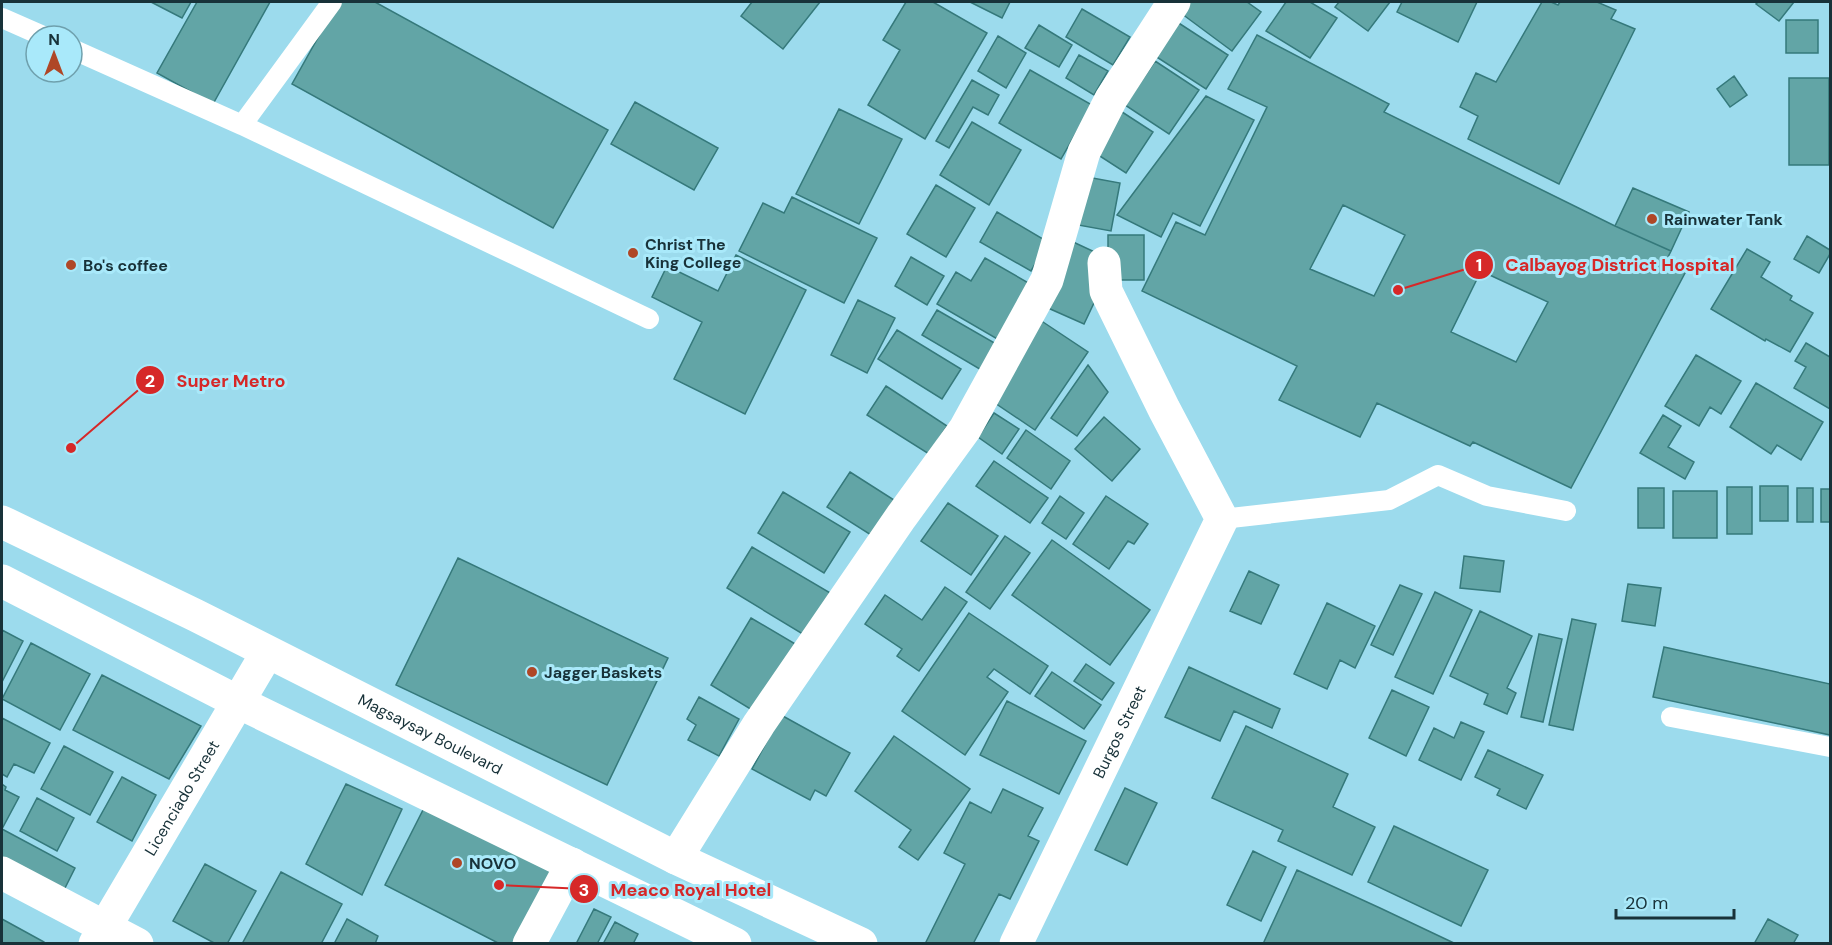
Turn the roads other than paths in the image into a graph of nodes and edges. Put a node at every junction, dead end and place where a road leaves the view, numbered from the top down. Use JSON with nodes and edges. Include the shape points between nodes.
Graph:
{"nodes":[{"id":1,"x":332,"y":2,"type":"edge"},
{"id":2,"x":1174,"y":2,"type":"edge"},
{"id":3,"x":2,"y":18,"type":"edge"},
{"id":4,"x":24,"y":28,"type":"edge"},
{"id":5,"x":84,"y":54,"type":"edge"},
{"id":6,"x":242,"y":125,"type":"junction"},
{"id":7,"x":1104,"y":264,"type":"dead end"},
{"id":8,"x":649,"y":319,"type":"dead end"},
{"id":9,"x":1566,"y":511,"type":"dead end"},
{"id":10,"x":1222,"y":519,"type":"junction"},
{"id":11,"x":2,"y":522,"type":"edge"},
{"id":12,"x":2,"y":581,"type":"edge"},
{"id":13,"x":267,"y":652,"type":"junction"},
{"id":14,"x":238,"y":702,"type":"junction"},
{"id":15,"x":1671,"y":717,"type":"dead end"},
{"id":16,"x":1830,"y":747,"type":"edge"},
{"id":17,"x":635,"y":838,"type":"junction"},
{"id":18,"x":676,"y":858,"type":"junction"},
{"id":19,"x":572,"y":864,"type":"junction"},
{"id":20,"x":2,"y":873,"type":"edge"},
{"id":21,"x":612,"y":884,"type":"junction"},
{"id":22,"x":100,"y":935,"type":"edge"},
{"id":23,"x":137,"y":944,"type":"edge"},
{"id":24,"x":529,"y":944,"type":"edge"},
{"id":25,"x":735,"y":944,"type":"edge"},
{"id":26,"x":861,"y":944,"type":"edge"},
{"id":27,"x":1016,"y":944,"type":"edge"}],
"edges":[{"from":1,"to":6,"type":"lane"},
{"from":2,"to":18,"type":"street","via":[[1111,99],[1084,152],[1047,280],[965,429],[759,724]]},
{"from":3,"to":4,"type":"lane"},
{"from":5,"to":6,"type":"lane"},
{"from":6,"to":8,"type":"lane"},
{"from":7,"to":10,"type":"street","via":[[1106,291]]},
{"from":9,"to":10,"type":"lane","via":[[1486,496],[1438,475],[1389,500]]},
{"from":10,"to":27,"type":"street","name":"Burgos Street"},
{"from":11,"to":13,"type":"street","name":"Magsaysay Boulevard"},
{"from":12,"to":14,"type":"street"},
{"from":13,"to":14,"type":"street","name":"Licenciado Street"},
{"from":13,"to":17,"type":"street","name":"Magsaysay Boulevard"},
{"from":14,"to":19,"type":"street"},
{"from":14,"to":22,"type":"street","name":"Licenciado Street"},
{"from":15,"to":16,"type":"lane"},
{"from":17,"to":18,"type":"street","name":"Magsaysay Boulevard"},
{"from":17,"to":21,"type":"street"},
{"from":18,"to":26,"type":"street","name":"Magsaysay Boulevard"},
{"from":19,"to":21,"type":"street"},
{"from":19,"to":24,"type":"street"},
{"from":20,"to":22,"type":"street"},
{"from":21,"to":25,"type":"street"},
{"from":22,"to":23,"type":"street"}]}
